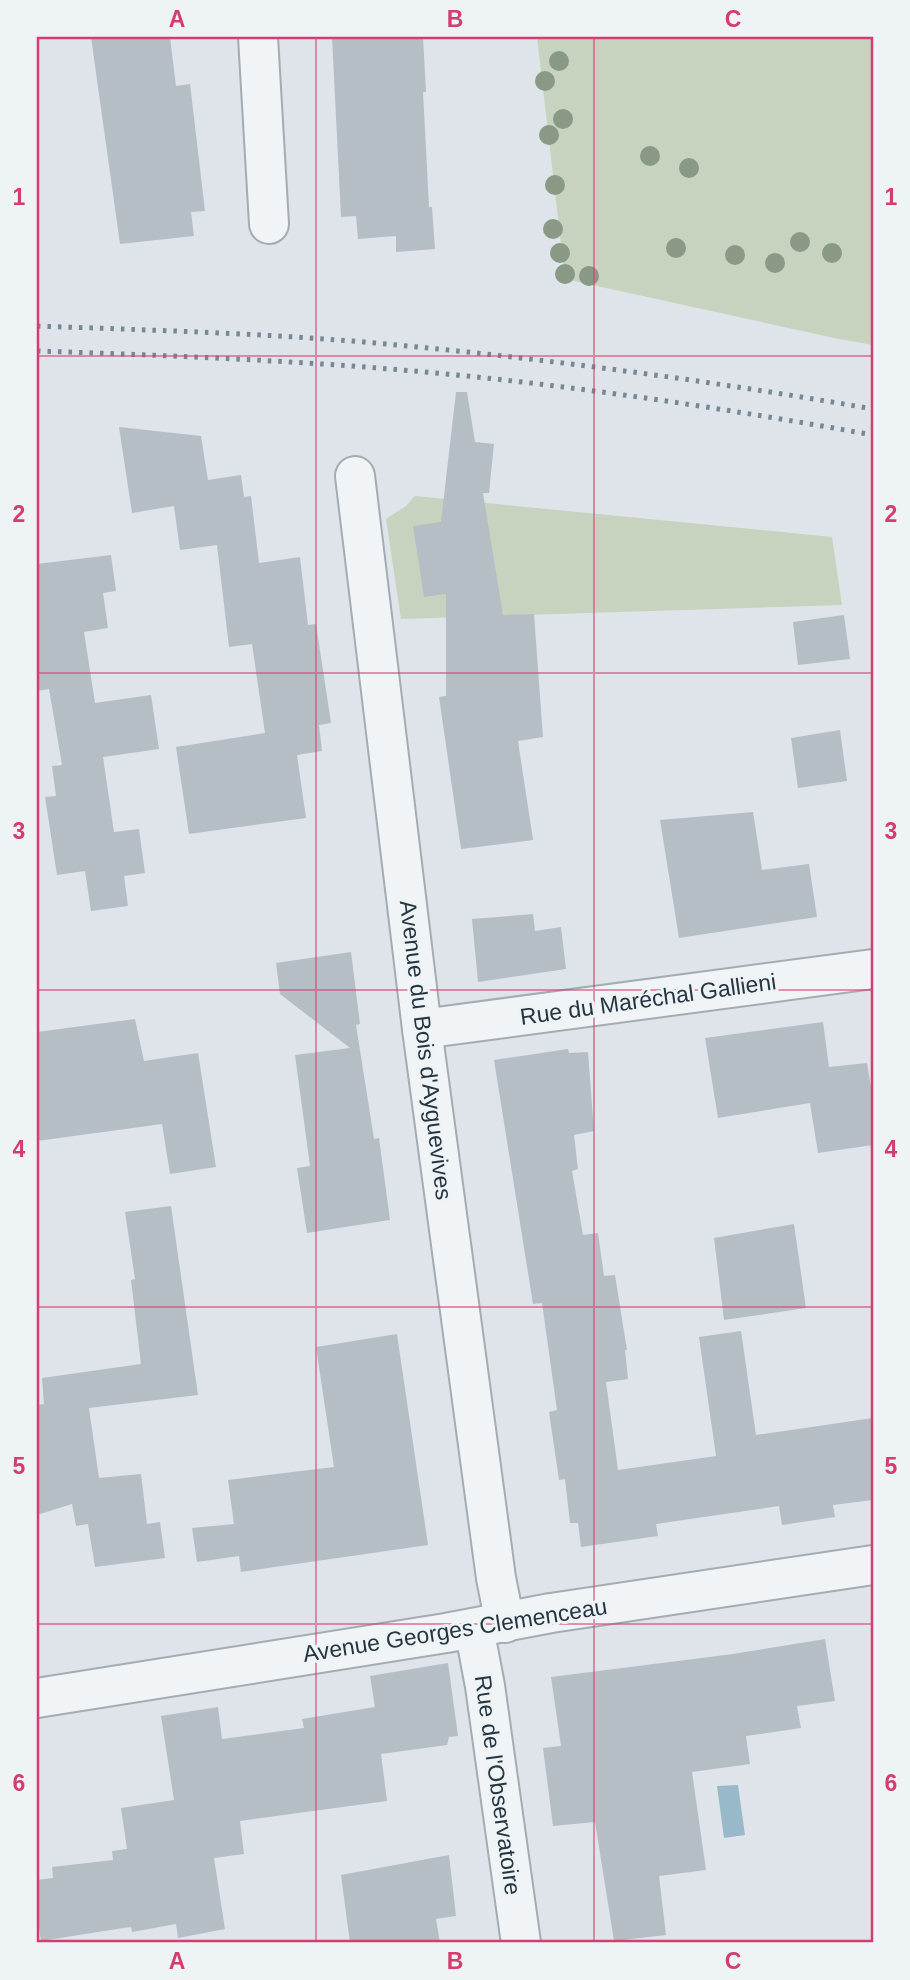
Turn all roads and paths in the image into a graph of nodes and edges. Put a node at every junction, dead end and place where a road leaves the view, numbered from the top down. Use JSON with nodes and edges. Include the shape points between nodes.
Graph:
{"nodes":[{"id":1,"x":258,"y":37,"type":"edge"},
{"id":2,"x":269,"y":224,"type":"dead end"},
{"id":3,"x":355,"y":476,"type":"dead end"},
{"id":4,"x":873,"y":970,"type":"edge"},
{"id":5,"x":422,"y":1029,"type":"junction"},
{"id":6,"x":873,"y":1565,"type":"edge"},
{"id":7,"x":490,"y":1625,"type":"junction"},
{"id":8,"x":37,"y":1698,"type":"edge"},
{"id":9,"x":521,"y":1943,"type":"edge"}],
"edges":[{"from":1,"to":2,"type":"street"},
{"from":3,"to":5,"type":"street","name":"Avenue du Bois d'Ayguevives"},
{"from":4,"to":5,"type":"street","name":"Rue du Maréchal Gallieni"},
{"from":5,"to":7,"type":"street","name":"Avenue du Bois d'Ayguevives","via":[[496,1578]]},
{"from":6,"to":7,"type":"street","name":"Avenue Georges Clemenceau"},
{"from":7,"to":8,"type":"street","name":"Avenue Georges Clemenceau"},
{"from":7,"to":9,"type":"street","name":"Rue de l'Observatoire","via":[[485,1686]]}]}
